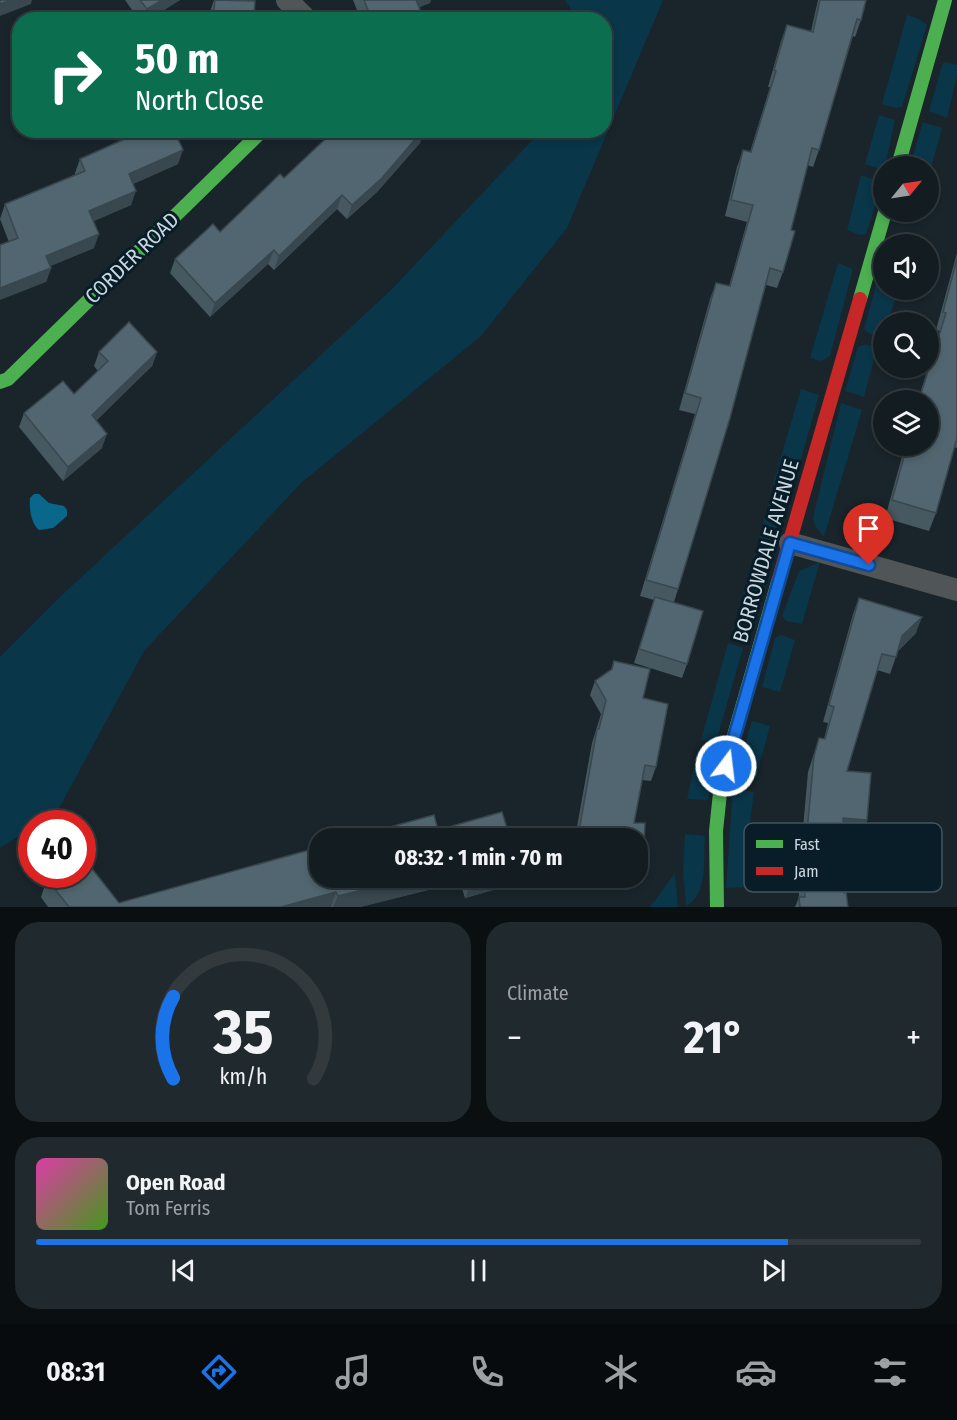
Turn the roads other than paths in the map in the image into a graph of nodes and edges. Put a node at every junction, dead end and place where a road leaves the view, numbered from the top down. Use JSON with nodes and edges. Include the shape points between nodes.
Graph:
{"nodes":[{"id":1,"x":287,"y":0,"type":"edge"},
{"id":2,"x":945,"y":0,"type":"edge"},
{"id":3,"x":299,"y":12,"type":"edge"},
{"id":4,"x":254,"y":138,"type":"edge"},
{"id":5,"x":901,"y":156,"type":"edge"},
{"id":6,"x":882,"y":222,"type":"edge"},
{"id":7,"x":0,"y":382,"type":"edge"},
{"id":8,"x":790,"y":543,"type":"junction"},
{"id":9,"x":957,"y":590,"type":"edge"},
{"id":10,"x":717,"y":907,"type":"edge"}],
"edges":[{"from":1,"to":3,"type":"street"},
{"from":2,"to":5,"type":"street"},
{"from":4,"to":7,"type":"street","name":"CORDER ROAD","via":[[8,379]]},
{"from":6,"to":8,"type":"street","name":"BORROWDALE AVENUE"},
{"from":8,"to":9,"type":"street"},
{"from":8,"to":10,"type":"street","name":"BORROWDALE AVENUE","via":[[720,793]]}]}
